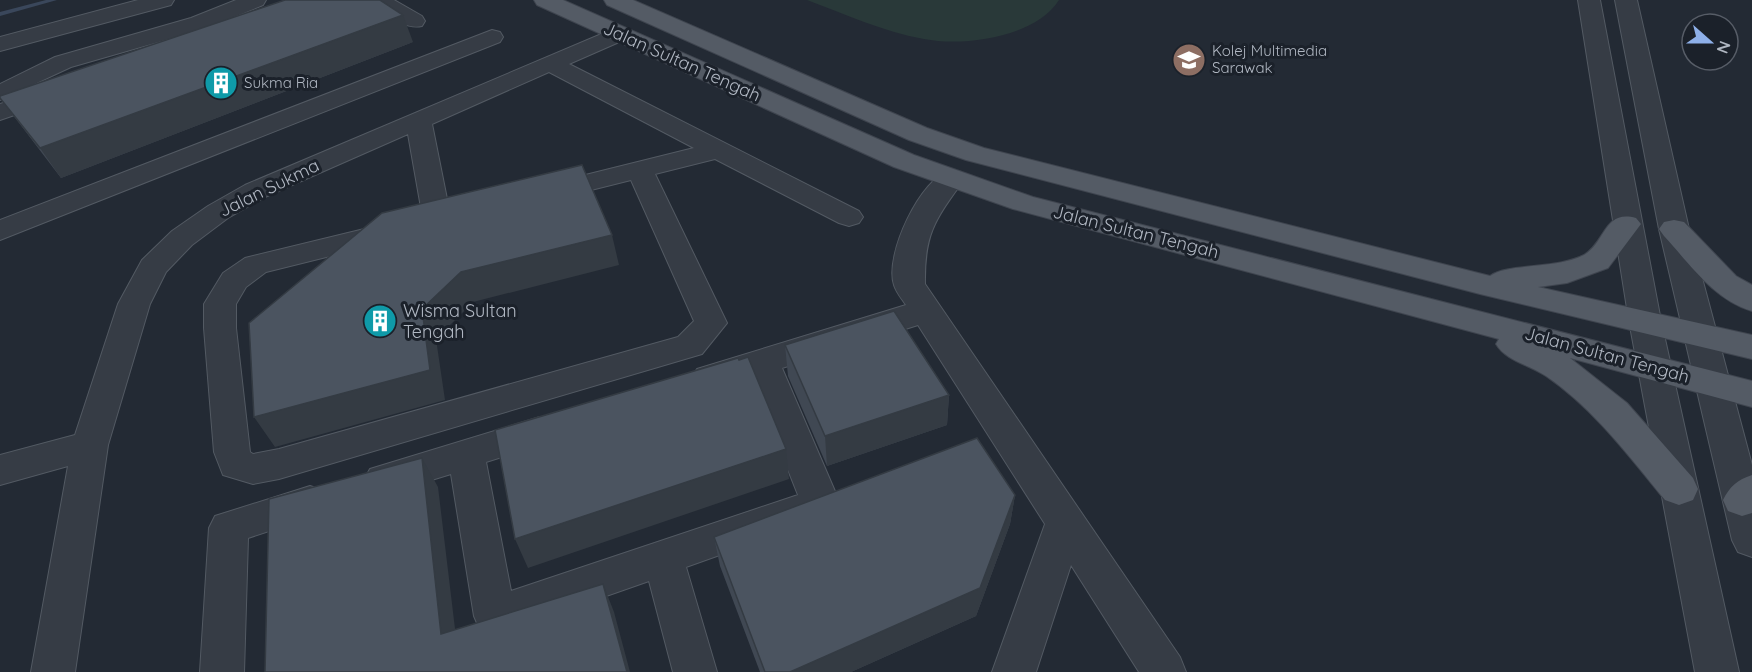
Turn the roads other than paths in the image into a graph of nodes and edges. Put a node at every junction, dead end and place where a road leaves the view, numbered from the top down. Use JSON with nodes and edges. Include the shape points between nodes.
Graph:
{"nodes":[{"id":1,"x":163,"y":0,"type":"edge"},
{"id":2,"x":255,"y":0,"type":"edge"},
{"id":3,"x":379,"y":0,"type":"edge"},
{"id":4,"x":545,"y":0,"type":"edge"},
{"id":5,"x":615,"y":0,"type":"edge"},
{"id":6,"x":1589,"y":0,"type":"edge"},
{"id":7,"x":1626,"y":0,"type":"edge"},
{"id":8,"x":414,"y":21,"type":"dead end"},
{"id":9,"x":618,"y":34,"type":"junction"},
{"id":10,"x":221,"y":37,"type":"edge"},
{"id":11,"x":492,"y":37,"type":"dead end"},
{"id":12,"x":0,"y":44,"type":"edge"},
{"id":13,"x":177,"y":52,"type":"edge"},
{"id":14,"x":550,"y":64,"type":"junction"},
{"id":15,"x":65,"y":90,"type":"edge"},
{"id":16,"x":2,"y":104,"type":"edge"},
{"id":17,"x":418,"y":120,"type":"junction"},
{"id":18,"x":717,"y":150,"type":"junction"},
{"id":19,"x":640,"y":170,"type":"junction"},
{"id":20,"x":951,"y":178,"type":"junction"},
{"id":21,"x":516,"y":200,"type":"edge"},
{"id":22,"x":849,"y":217,"type":"dead end"},
{"id":23,"x":1626,"y":224,"type":"junction"},
{"id":24,"x":1674,"y":229,"type":"junction"},
{"id":25,"x":0,"y":231,"type":"edge"},
{"id":26,"x":1480,"y":284,"type":"junction"},
{"id":27,"x":1752,"y":300,"type":"edge"},
{"id":28,"x":925,"y":311,"type":"junction"},
{"id":29,"x":1458,"y":315,"type":"junction"},
{"id":30,"x":1645,"y":321,"type":"junction"},
{"id":31,"x":1699,"y":335,"type":"junction"},
{"id":32,"x":1752,"y":347,"type":"edge"},
{"id":33,"x":762,"y":362,"type":"junction"},
{"id":34,"x":1655,"y":368,"type":"junction"},
{"id":35,"x":1713,"y":384,"type":"junction"},
{"id":36,"x":683,"y":387,"type":"edge"},
{"id":37,"x":1752,"y":394,"type":"edge"},
{"id":38,"x":569,"y":422,"type":"edge"},
{"id":39,"x":90,"y":445,"type":"junction"},
{"id":40,"x":466,"y":454,"type":"junction"},
{"id":41,"x":0,"y":470,"type":"edge"},
{"id":42,"x":1679,"y":489,"type":"junction"},
{"id":43,"x":1747,"y":496,"type":"edge"},
{"id":44,"x":1065,"y":522,"type":"junction"},
{"id":45,"x":1752,"y":540,"type":"edge"},
{"id":46,"x":663,"y":558,"type":"junction"},
{"id":47,"x":53,"y":672,"type":"edge"},
{"id":48,"x":222,"y":672,"type":"edge"},
{"id":49,"x":695,"y":672,"type":"edge"},
{"id":50,"x":1014,"y":672,"type":"edge"},
{"id":51,"x":1164,"y":672,"type":"edge"},
{"id":52,"x":1717,"y":672,"type":"edge"}],
"edges":[{"from":1,"to":12,"type":"street"},
{"from":2,"to":16,"type":"street","via":[[199,23],[63,62]]},
{"from":3,"to":8,"type":"street"},
{"from":4,"to":9,"type":"main road","name":"Jalan Sultan Tengah"},
{"from":5,"to":26,"type":"main road","name":"Jalan Sultan Tengah","via":[[918,134],[975,154]]},
{"from":6,"to":23,"type":"street"},
{"from":7,"to":24,"type":"street"},
{"from":9,"to":14,"type":"street","name":"Jalan Sukma"},
{"from":9,"to":20,"type":"main road","name":"Jalan Sultan Tengah"},
{"from":10,"to":13,"type":"street"},
{"from":11,"to":25,"type":"street"},
{"from":14,"to":17,"type":"street","name":"Jalan Sukma"},
{"from":14,"to":18,"type":"street"},
{"from":15,"to":16,"type":"street"},
{"from":17,"to":19,"type":"street","via":[[448,217],[256,265],[234,280],[220,304],[236,464],[253,469],[279,464],[690,346],[711,323]]},
{"from":17,"to":39,"type":"street","name":"Jalan Sukma","via":[[255,191],[182,238],[153,267],[134,304]]},
{"from":18,"to":19,"type":"street"},
{"from":18,"to":22,"type":"street"},
{"from":19,"to":21,"type":"street"},
{"from":20,"to":28,"type":"street","via":[[916,226],[909,256],[909,285]]},
{"from":20,"to":29,"type":"main road","name":"Jalan Sultan Tengah","via":[[1023,203]]},
{"from":23,"to":26,"type":"main road","via":[[1597,261],[1567,273]]},
{"from":23,"to":30,"type":"street"},
{"from":24,"to":27,"type":"main road","via":[[1725,283]]},
{"from":24,"to":31,"type":"street"},
{"from":26,"to":30,"type":"main road","name":"Jalan Sultan Tengah"},
{"from":28,"to":33,"type":"street"},
{"from":28,"to":44,"type":"street"},
{"from":29,"to":34,"type":"main road","name":"Jalan Sultan Tengah"},
{"from":29,"to":42,"type":"main road","via":[[1558,367],[1614,413]]},
{"from":30,"to":31,"type":"main road","name":"Jalan Sultan Tengah"},
{"from":30,"to":34,"type":"street"},
{"from":31,"to":32,"type":"main road","name":"Jalan Sultan Tengah"},
{"from":31,"to":35,"type":"street"},
{"from":33,"to":36,"type":"street"},
{"from":33,"to":46,"type":"street","via":[[821,503]]},
{"from":34,"to":35,"type":"main road","name":"Jalan Sultan Tengah"},
{"from":34,"to":42,"type":"street"},
{"from":35,"to":37,"type":"main road","name":"Jalan Sultan Tengah"},
{"from":35,"to":43,"type":"street"},
{"from":38,"to":40,"type":"street"},
{"from":39,"to":41,"type":"street"},
{"from":39,"to":47,"type":"street","name":"Jalan Sukma"},
{"from":40,"to":46,"type":"street","via":[[495,616]]},
{"from":40,"to":48,"type":"street","via":[[229,528]]},
{"from":42,"to":52,"type":"street"},
{"from":43,"to":45,"type":"street"},
{"from":44,"to":50,"type":"street"},
{"from":44,"to":51,"type":"street"},
{"from":46,"to":49,"type":"street"}]}
